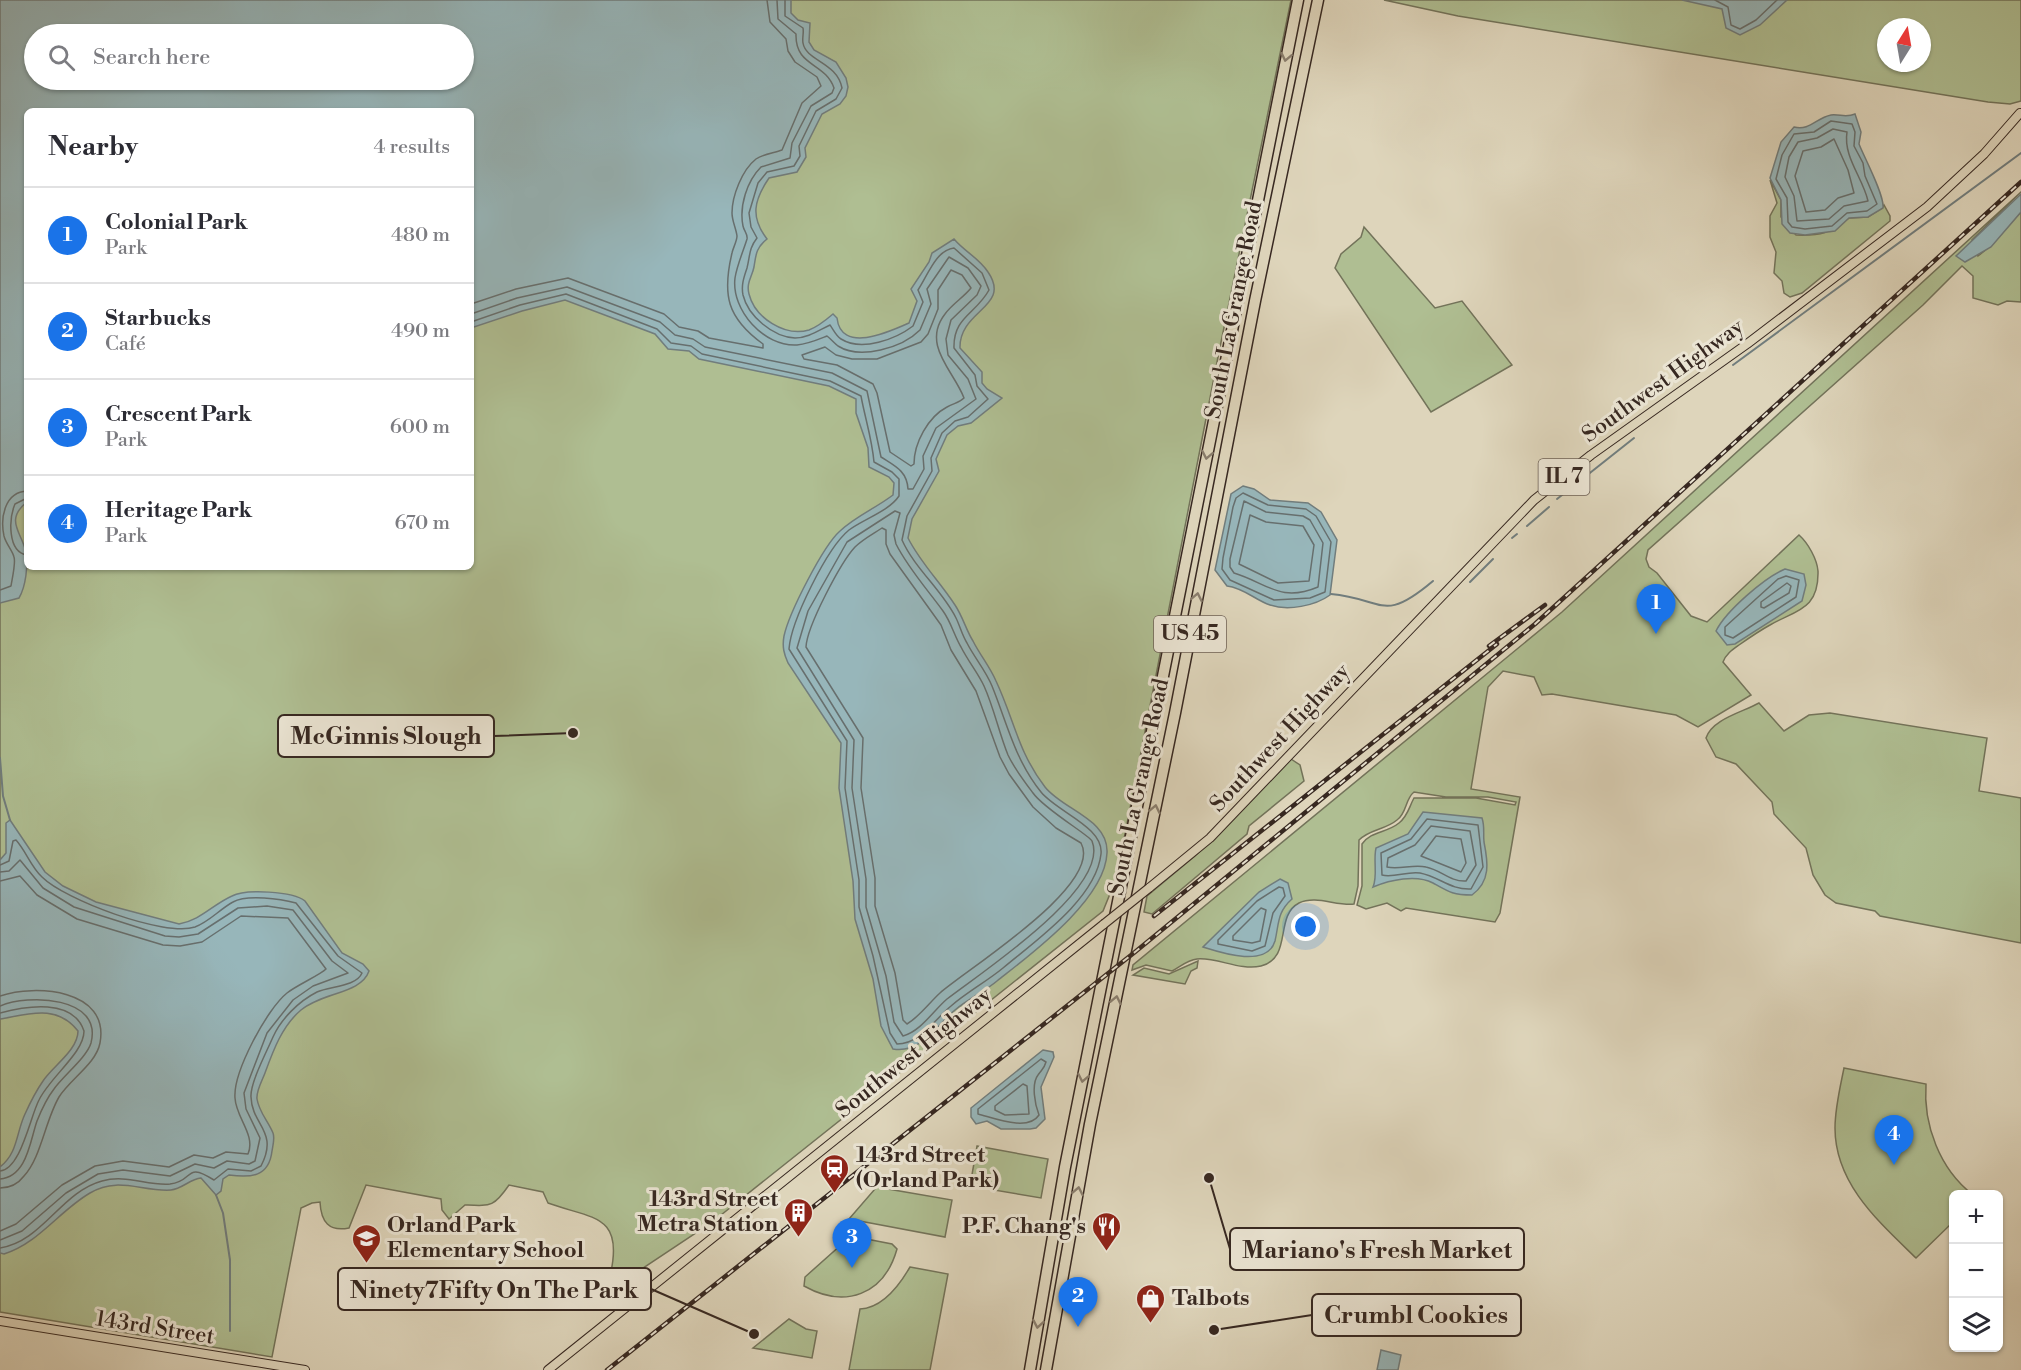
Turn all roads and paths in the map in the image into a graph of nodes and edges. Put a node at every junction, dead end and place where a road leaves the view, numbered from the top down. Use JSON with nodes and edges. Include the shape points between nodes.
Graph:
{"nodes":[{"id":1,"x":1298,"y":0,"type":"edge"},
{"id":2,"x":1318,"y":0,"type":"edge"},
{"id":3,"x":2020,"y":113,"type":"edge"},
{"id":4,"x":0,"y":1321,"type":"edge"},
{"id":5,"x":305,"y":1370,"type":"edge"},
{"id":6,"x":548,"y":1370,"type":"edge"},
{"id":7,"x":1030,"y":1370,"type":"edge"},
{"id":8,"x":1046,"y":1370,"type":"edge"}],
"edges":[{"from":1,"to":7,"type":"highway","name":"South La Grange Road","number":"US 45","one_way":true,"via":[[1068,1155]]},
{"from":8,"to":2,"type":"highway","name":"South La Grange Road","number":"US 45","one_way":true,"via":[[1090,1124]]},
{"from":3,"to":6,"type":"main road","name":"Southwest Highway","number":"IL 7","bridge":true,"via":[[1984,154],[1927,207],[1534,500],[1210,838]]},
{"from":4,"to":5,"type":"main road","name":"143rd Street"}]}
